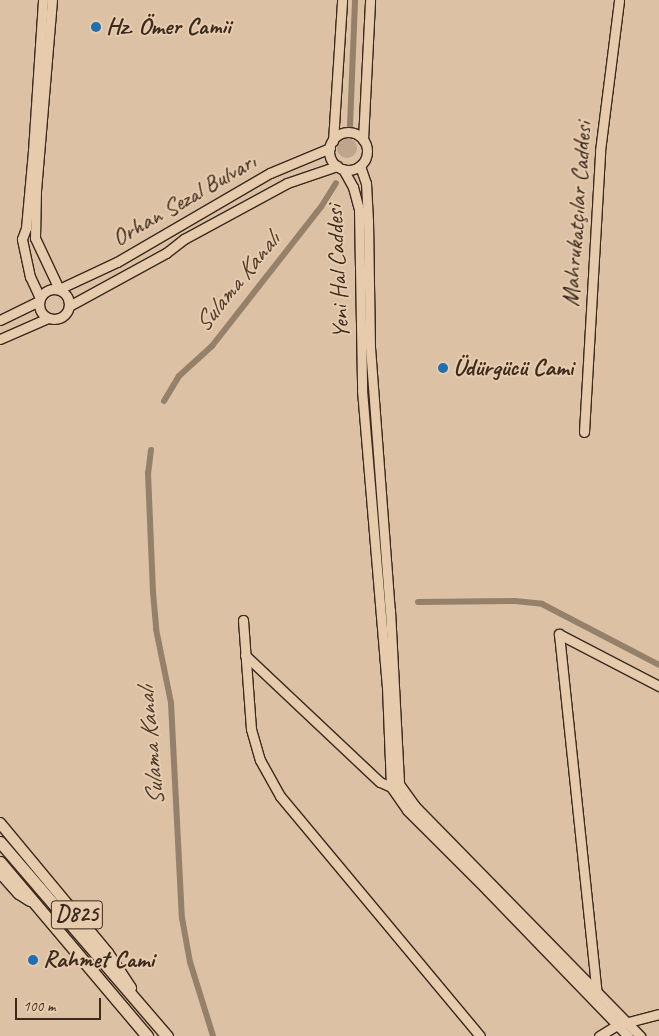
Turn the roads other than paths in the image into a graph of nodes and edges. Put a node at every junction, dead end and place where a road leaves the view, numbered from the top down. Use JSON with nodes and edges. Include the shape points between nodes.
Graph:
{"nodes":[{"id":1,"x":43,"y":0,"type":"edge"},
{"id":2,"x":52,"y":0,"type":"edge"},
{"id":3,"x":342,"y":0,"type":"edge"},
{"id":4,"x":370,"y":0,"type":"edge"},
{"id":5,"x":619,"y":0,"type":"edge"},
{"id":6,"x":363,"y":140,"type":"junction"},
{"id":7,"x":331,"y":145,"type":"junction"},
{"id":8,"x":360,"y":166,"type":"junction"},
{"id":9,"x":340,"y":168,"type":"junction"},
{"id":10,"x":35,"y":238,"type":"junction"},
{"id":11,"x":22,"y":239,"type":"junction"},
{"id":12,"x":58,"y":289,"type":"junction"},
{"id":13,"x":40,"y":299,"type":"junction"},
{"id":14,"x":70,"y":306,"type":"junction"},
{"id":15,"x":48,"y":318,"type":"junction"},
{"id":16,"x":0,"y":320,"type":"edge"},
{"id":17,"x":0,"y":339,"type":"edge"},
{"id":18,"x":584,"y":432,"type":"dead end"},
{"id":19,"x":243,"y":620,"type":"dead end"},
{"id":20,"x":245,"y":655,"type":"junction"},
{"id":21,"x":659,"y":686,"type":"edge"},
{"id":22,"x":391,"y":787,"type":"junction"},
{"id":23,"x":0,"y":823,"type":"edge"},
{"id":24,"x":0,"y":842,"type":"edge"},
{"id":25,"x":0,"y":862,"type":"edge"},
{"id":26,"x":0,"y":873,"type":"edge"},
{"id":27,"x":38,"y":906,"type":"junction"},
{"id":28,"x":598,"y":991,"type":"junction"},
{"id":29,"x":595,"y":1003,"type":"junction"},
{"id":30,"x":147,"y":1012,"type":"junction"},
{"id":31,"x":659,"y":1014,"type":"edge"},
{"id":32,"x":626,"y":1022,"type":"junction"},
{"id":33,"x":616,"y":1025,"type":"junction"},
{"id":34,"x":147,"y":1036,"type":"edge"},
{"id":35,"x":167,"y":1036,"type":"edge"},
{"id":36,"x":480,"y":1036,"type":"edge"},
{"id":37,"x":599,"y":1036,"type":"edge"},
{"id":38,"x":628,"y":1036,"type":"edge"},
{"id":39,"x":640,"y":1036,"type":"edge"}],
"edges":[{"from":1,"to":11,"type":"street","via":[[26,228]]},
{"from":2,"to":10,"type":"street"},
{"from":3,"to":7,"type":"street"},
{"from":4,"to":6,"type":"street"},
{"from":5,"to":18,"type":"street","name":"Mahrukatçılar Caddesi","via":[[600,151]]},
{"from":6,"to":7,"type":"street","name":"Orhan Sezal Bulvarı","via":[[348,133],[337,137]]},
{"from":6,"to":8,"type":"street","via":[[367,154]]},
{"from":7,"to":9,"type":"street","via":[[331,157]]},
{"from":7,"to":12,"type":"street","name":"Orhan Sezal Bulvarı","via":[[270,173],[117,262]]},
{"from":8,"to":9,"type":"street","name":"Orhan Sezal Bulvarı"},
{"from":8,"to":28,"type":"street","name":"Yeni Hal Caddesi","via":[[366,183],[367,282],[399,784],[415,806]]},
{"from":9,"to":14,"type":"street","name":"Orhan Sezal Bulvarı","via":[[287,183]]},
{"from":9,"to":22,"type":"street","name":"Yeni Hal Caddesi","via":[[354,187],[359,210],[362,376],[387,687]]},
{"from":10,"to":11,"type":"street"},
{"from":10,"to":12,"type":"street"},
{"from":11,"to":13,"type":"street","via":[[30,277]]},
{"from":12,"to":13,"type":"street","name":"Orhan Sezal Bulvarı","via":[[50,289]]},
{"from":12,"to":14,"type":"street","via":[[66,294]]},
{"from":13,"to":15,"type":"street","via":[[41,312]]},
{"from":13,"to":16,"type":"street","name":"Orhan Sezal Bulvarı"},
{"from":14,"to":15,"type":"street","name":"Orhan Sezal Bulvarı","via":[[62,317]]},
{"from":15,"to":17,"type":"street","name":"Orhan Sezal Bulvarı"},
{"from":19,"to":20,"type":"street"},
{"from":20,"to":22,"type":"street","via":[[380,782]]},
{"from":20,"to":36,"type":"street","via":[[250,729],[260,760],[280,796]]},
{"from":21,"to":28,"type":"street","via":[[559,634]]},
{"from":22,"to":29,"type":"street","via":[[406,810]]},
{"from":23,"to":30,"type":"main road","number":"D825","via":[[108,953]]},
{"from":24,"to":30,"type":"highway"},
{"from":25,"to":27,"type":"highway"},
{"from":26,"to":27,"type":"main road","number":"D825","via":[[19,894]]},
{"from":27,"to":34,"type":"highway","number":"D825"},
{"from":28,"to":29,"type":"street"},
{"from":28,"to":32,"type":"street","name":"Yeni Hal Caddesi"},
{"from":29,"to":33,"type":"street"},
{"from":30,"to":35,"type":"highway","number":"D825"},
{"from":31,"to":32,"type":"street"},
{"from":32,"to":33,"type":"street"},
{"from":32,"to":39,"type":"street","name":"Yeni Hal Caddesi"},
{"from":33,"to":37,"type":"street"},
{"from":33,"to":38,"type":"street"}]}
